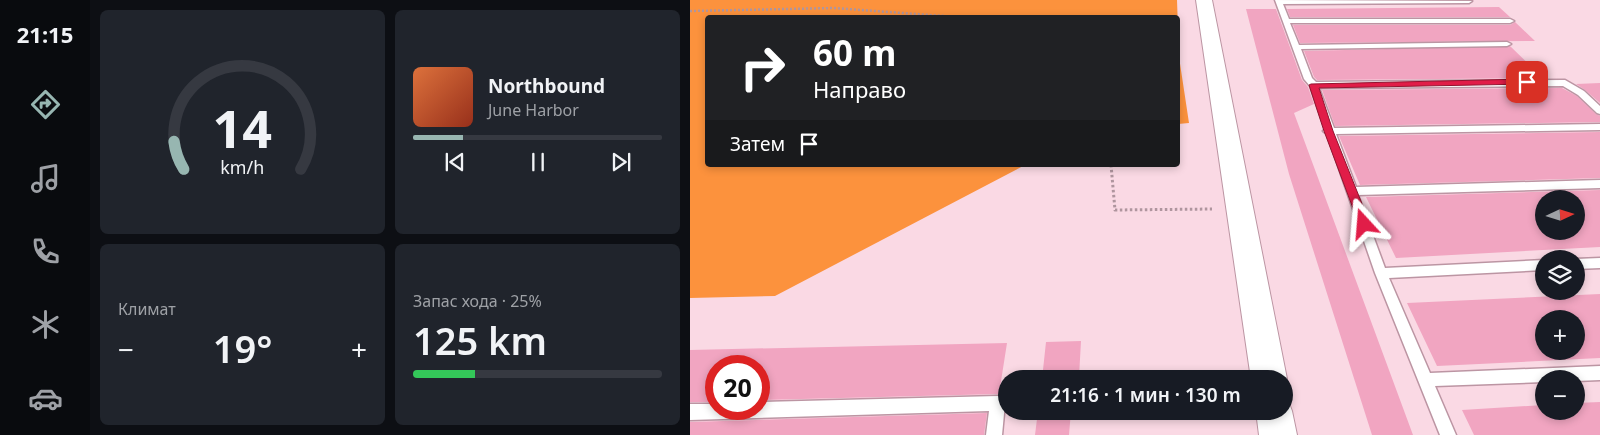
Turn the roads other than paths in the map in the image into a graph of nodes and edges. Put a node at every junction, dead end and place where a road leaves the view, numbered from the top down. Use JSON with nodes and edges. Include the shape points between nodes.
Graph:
{"nodes":[{"id":1,"x":1204,"y":0,"type":"edge"},
{"id":2,"x":1279,"y":1,"type":"edge"},
{"id":3,"x":1469,"y":1,"type":"edge"},
{"id":4,"x":1287,"y":21,"type":"junction"},
{"id":5,"x":1510,"y":21,"type":"dead end"},
{"id":6,"x":1507,"y":44,"type":"dead end"},
{"id":7,"x":1296,"y":47,"type":"junction"},
{"id":8,"x":1314,"y":85,"type":"junction"},
{"id":9,"x":1600,"y":111,"type":"edge"},
{"id":10,"x":1600,"y":126,"type":"edge"},
{"id":11,"x":1328,"y":131,"type":"junction"},
{"id":12,"x":1600,"y":184,"type":"edge"},
{"id":13,"x":1353,"y":191,"type":"junction"},
{"id":14,"x":1600,"y":262,"type":"edge"},
{"id":15,"x":1585,"y":263,"type":"edge"},
{"id":16,"x":1535,"y":265,"type":"edge"},
{"id":17,"x":1381,"y":273,"type":"junction"},
{"id":18,"x":1267,"y":370,"type":"edge"},
{"id":19,"x":1600,"y":373,"type":"edge"},
{"id":20,"x":1424,"y":380,"type":"junction"},
{"id":21,"x":690,"y":412,"type":"edge"},
{"id":22,"x":1276,"y":420,"type":"edge"},
{"id":23,"x":994,"y":435,"type":"edge"},
{"id":24,"x":1278,"y":435,"type":"edge"},
{"id":25,"x":1448,"y":435,"type":"edge"}],
"edges":[{"from":1,"to":18,"type":"street"},
{"from":2,"to":3,"type":"lane"},
{"from":2,"to":4,"type":"lane","via":[[1282,16]]},
{"from":4,"to":5,"type":"lane"},
{"from":4,"to":7,"type":"lane"},
{"from":6,"to":7,"type":"lane"},
{"from":7,"to":8,"type":"lane","via":[[1308,79]]},
{"from":8,"to":9,"type":"lane","via":[[1565,83]]},
{"from":8,"to":11,"type":"lane"},
{"from":10,"to":11,"type":"lane"},
{"from":11,"to":13,"type":"lane"},
{"from":12,"to":13,"type":"lane"},
{"from":13,"to":17,"type":"lane"},
{"from":14,"to":15,"type":"lane"},
{"from":16,"to":17,"type":"lane"},
{"from":17,"to":20,"type":"lane"},
{"from":19,"to":20,"type":"lane"},
{"from":20,"to":25,"type":"lane"},
{"from":21,"to":23,"type":"lane","via":[[998,403]]},
{"from":22,"to":24,"type":"street"}]}
